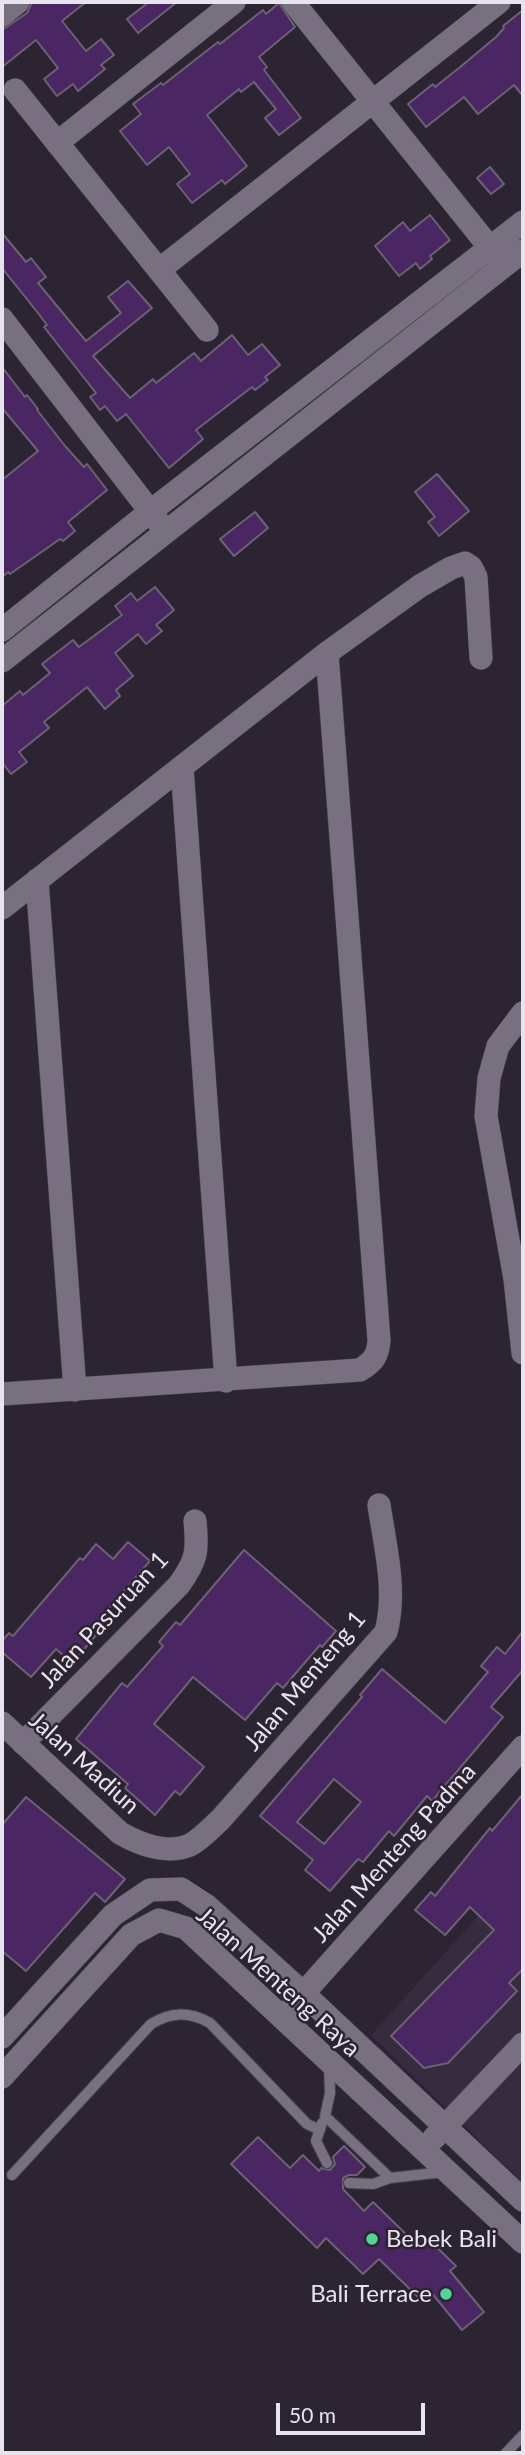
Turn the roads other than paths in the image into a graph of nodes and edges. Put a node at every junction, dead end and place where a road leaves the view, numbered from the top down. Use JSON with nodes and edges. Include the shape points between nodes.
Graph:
{"nodes":[{"id":1,"x":18,"y":2,"type":"edge"},
{"id":2,"x":234,"y":2,"type":"edge"},
{"id":3,"x":293,"y":2,"type":"edge"},
{"id":4,"x":499,"y":2,"type":"edge"},
{"id":5,"x":2,"y":15,"type":"edge"},
{"id":6,"x":15,"y":90,"type":"dead end"},
{"id":7,"x":373,"y":101,"type":"junction"},
{"id":8,"x":57,"y":142,"type":"junction"},
{"id":9,"x":523,"y":222,"type":"edge"},
{"id":10,"x":490,"y":248,"type":"junction"},
{"id":11,"x":523,"y":251,"type":"edge"},
{"id":12,"x":504,"y":266,"type":"junction"},
{"id":13,"x":159,"y":270,"type":"junction"},
{"id":14,"x":2,"y":319,"type":"edge"},
{"id":15,"x":207,"y":330,"type":"dead end"},
{"id":16,"x":151,"y":511,"type":"junction"},
{"id":17,"x":166,"y":532,"type":"junction"},
{"id":18,"x":2,"y":631,"type":"edge"},
{"id":19,"x":327,"y":653,"type":"junction"},
{"id":20,"x":481,"y":658,"type":"dead end"},
{"id":21,"x":2,"y":661,"type":"edge"},
{"id":22,"x":182,"y":767,"type":"junction"},
{"id":23,"x":37,"y":880,"type":"junction"},
{"id":24,"x":2,"y":908,"type":"edge"},
{"id":25,"x":523,"y":1013,"type":"edge"},
{"id":26,"x":519,"y":1275,"type":"edge"},
{"id":27,"x":523,"y":1353,"type":"edge"},
{"id":28,"x":226,"y":1381,"type":"junction"},
{"id":29,"x":75,"y":1390,"type":"junction"},
{"id":30,"x":2,"y":1394,"type":"edge"},
{"id":31,"x":379,"y":1505,"type":"dead end"},
{"id":32,"x":194,"y":1521,"type":"dead end"},
{"id":33,"x":2,"y":1723,"type":"edge"},
{"id":34,"x":23,"y":1743,"type":"junction"},
{"id":35,"x":523,"y":1747,"type":"edge"},
{"id":36,"x":173,"y":1848,"type":"joint"},
{"id":37,"x":303,"y":1993,"type":"junction"},
{"id":38,"x":282,"y":2018,"type":"junction"},
{"id":39,"x":2,"y":2037,"type":"edge"},
{"id":40,"x":523,"y":2044,"type":"edge"},
{"id":41,"x":329,"y":2062,"type":"junction"},
{"id":42,"x":2,"y":2077,"type":"edge"},
{"id":43,"x":325,"y":2116,"type":"junction"},
{"id":44,"x":445,"y":2127,"type":"junction"},
{"id":45,"x":320,"y":2130,"type":"junction"},
{"id":46,"x":424,"y":2150,"type":"junction"},
{"id":47,"x":327,"y":2163,"type":"dead end"},
{"id":48,"x":447,"y":2171,"type":"junction"},
{"id":49,"x":12,"y":2175,"type":"dead end"},
{"id":50,"x":390,"y":2178,"type":"junction"},
{"id":51,"x":349,"y":2183,"type":"dead end"},
{"id":52,"x":523,"y":2200,"type":"edge"},
{"id":53,"x":523,"y":2242,"type":"edge"},
{"id":54,"x":523,"y":2435,"type":"edge"},
{"id":55,"x":506,"y":2453,"type":"edge"}],
"edges":[{"from":1,"to":5,"type":"street"},
{"from":2,"to":8,"type":"street"},
{"from":3,"to":7,"type":"street"},
{"from":4,"to":7,"type":"street"},
{"from":6,"to":8,"type":"street"},
{"from":7,"to":10,"type":"street"},
{"from":7,"to":13,"type":"street"},
{"from":8,"to":13,"type":"street"},
{"from":9,"to":10,"type":"street"},
{"from":10,"to":12,"type":"street"},
{"from":10,"to":16,"type":"street"},
{"from":11,"to":12,"type":"street"},
{"from":12,"to":17,"type":"street"},
{"from":13,"to":15,"type":"street"},
{"from":14,"to":16,"type":"street"},
{"from":16,"to":17,"type":"street"},
{"from":16,"to":18,"type":"street"},
{"from":17,"to":21,"type":"street"},
{"from":19,"to":20,"type":"street","via":[[420,586],[465,563],[476,577]]},
{"from":19,"to":22,"type":"street"},
{"from":19,"to":28,"type":"street","via":[[378,1353],[360,1370]]},
{"from":22,"to":23,"type":"street"},
{"from":22,"to":28,"type":"street"},
{"from":23,"to":24,"type":"street"},
{"from":23,"to":29,"type":"street"},
{"from":25,"to":26,"type":"street","via":[[498,1046],[486,1116]]},
{"from":26,"to":27,"type":"street"},
{"from":28,"to":29,"type":"street"},
{"from":29,"to":30,"type":"street"},
{"from":31,"to":36,"type":"street","name":"Jalan Menteng 1","via":[[390,1590],[386,1632],[220,1820],[190,1845]]},
{"from":32,"to":34,"type":"street","name":"Jalan Pasuruan 1","via":[[198,1548],[179,1585]]},
{"from":33,"to":34,"type":"street","name":"Jalan Madiun"},
{"from":34,"to":36,"type":"street","name":"Jalan Madiun","via":[[120,1833],[138,1843]]},
{"from":35,"to":37,"type":"street","name":"Jalan Menteng Padma"},
{"from":37,"to":38,"type":"street","name":"Jalan Menteng Padma"},
{"from":37,"to":39,"type":"street","name":"Jalan Menteng Raya","via":[[207,1906],[181,1889],[150,1890],[113,1915]]},
{"from":37,"to":44,"type":"street","name":"Jalan Menteng Raya"},
{"from":38,"to":41,"type":"street","name":"Jalan Menteng Raya"},
{"from":38,"to":42,"type":"street","name":"Jalan Menteng Raya","via":[[186,1928],[159,1920],[131,1935]]},
{"from":40,"to":44,"type":"street"},
{"from":41,"to":43,"type":"lane"},
{"from":41,"to":46,"type":"street","name":"Jalan Menteng Raya"},
{"from":43,"to":45,"type":"lane"},
{"from":43,"to":50,"type":"lane"},
{"from":44,"to":46,"type":"street"},
{"from":44,"to":52,"type":"street","name":"Jalan Menteng Raya"},
{"from":45,"to":47,"type":"lane","via":[[316,2141]]},
{"from":45,"to":49,"type":"lane","via":[[307,2124],[210,2023],[173,2013],[151,2024]]},
{"from":46,"to":48,"type":"street","name":"Jalan Menteng Raya"},
{"from":48,"to":50,"type":"lane"},
{"from":48,"to":53,"type":"street","name":"Jalan Menteng Raya"},
{"from":50,"to":51,"type":"lane","via":[[373,2184]]},
{"from":54,"to":55,"type":"lane"}]}
